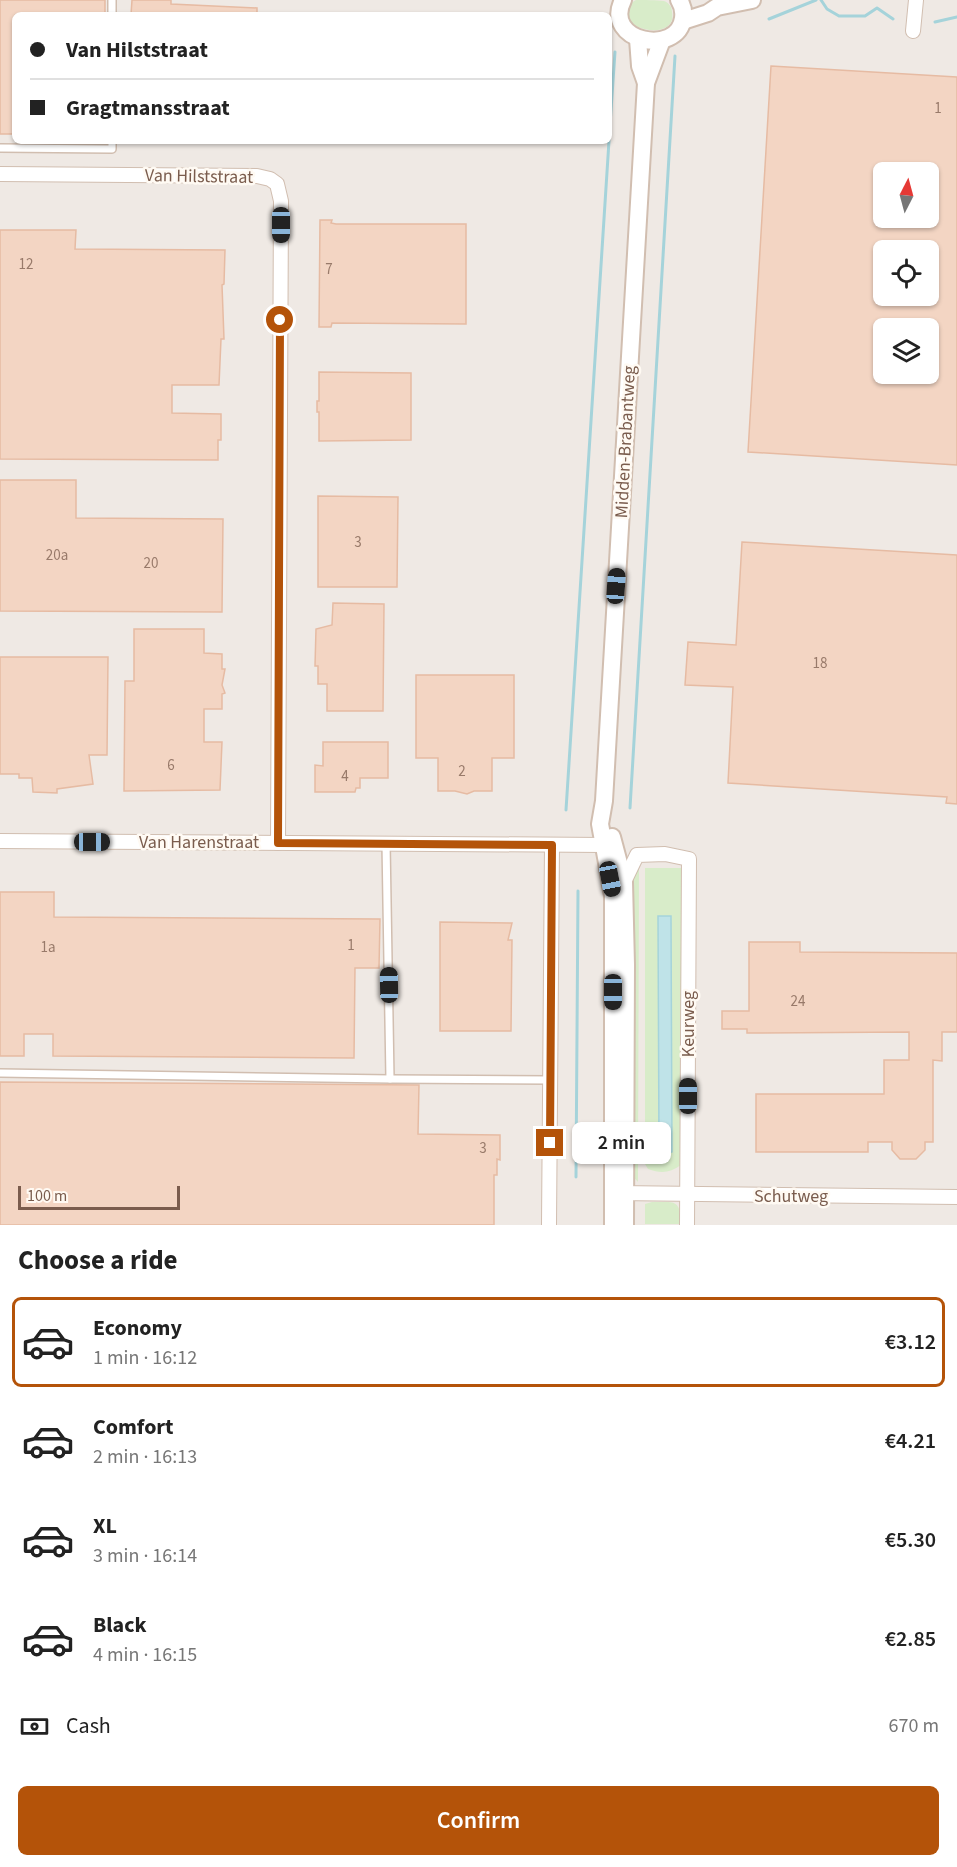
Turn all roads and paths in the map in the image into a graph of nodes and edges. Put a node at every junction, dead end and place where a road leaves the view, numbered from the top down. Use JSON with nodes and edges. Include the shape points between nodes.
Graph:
{"nodes":[{"id":1,"x":752,"y":0,"type":"edge"},
{"id":2,"x":916,"y":0,"type":"edge"},
{"id":3,"x":680,"y":2,"type":"edge"},
{"id":4,"x":620,"y":3,"type":"edge"},
{"id":5,"x":717,"y":7,"type":"junction"},
{"id":6,"x":683,"y":21,"type":"junction"},
{"id":7,"x":913,"y":31,"type":"dead end"},
{"id":8,"x":638,"y":39,"type":"junction"},
{"id":9,"x":662,"y":40,"type":"junction"},
{"id":10,"x":646,"y":83,"type":"junction"},
{"id":11,"x":112,"y":144,"type":"edge"},
{"id":12,"x":0,"y":148,"type":"edge"},
{"id":13,"x":0,"y":174,"type":"edge"},
{"id":14,"x":0,"y":841,"type":"edge"},
{"id":15,"x":278,"y":843,"type":"junction"},
{"id":16,"x":386,"y":843,"type":"junction"},
{"id":17,"x":609,"y":844,"type":"junction"},
{"id":18,"x":552,"y":845,"type":"junction"},
{"id":19,"x":624,"y":882,"type":"junction"},
{"id":20,"x":0,"y":1073,"type":"edge"},
{"id":21,"x":390,"y":1079,"type":"junction"},
{"id":22,"x":550,"y":1080,"type":"junction"},
{"id":23,"x":619,"y":1193,"type":"junction"},
{"id":24,"x":687,"y":1195,"type":"junction"},
{"id":25,"x":957,"y":1197,"type":"edge"},
{"id":26,"x":549,"y":1225,"type":"edge"},
{"id":27,"x":613,"y":1225,"type":"edge"},
{"id":28,"x":625,"y":1225,"type":"edge"},
{"id":29,"x":687,"y":1225,"type":"edge"}],
"edges":[{"from":1,"to":5,"type":"street"},
{"from":2,"to":7,"type":"street"},
{"from":3,"to":5,"type":"street"},
{"from":3,"to":6,"type":"street"},
{"from":4,"to":8,"type":"street","via":[[622,25]]},
{"from":5,"to":6,"type":"street"},
{"from":6,"to":9,"type":"street","via":[[679,30]]},
{"from":8,"to":9,"type":"street"},
{"from":8,"to":10,"type":"street","name":"Midden-Brabantweg"},
{"from":9,"to":10,"type":"street","name":"Midden-Brabantweg"},
{"from":10,"to":17,"type":"street","name":"Midden-Brabantweg","via":[[604,801]]},
{"from":11,"to":12,"type":"lane","via":[[112,149]]},
{"from":13,"to":15,"type":"street","name":"Van Hilststraat","via":[[257,176],[277,184],[281,201]]},
{"from":14,"to":15,"type":"street","name":"Van Harenstraat"},
{"from":15,"to":16,"type":"street","name":"Van Harenstraat"},
{"from":16,"to":18,"type":"street","name":"Van Harenstraat"},
{"from":16,"to":21,"type":"lane"},
{"from":17,"to":18,"type":"street","name":"Van Harenstraat"},
{"from":17,"to":19,"type":"street","name":"Midden-Brabantweg"},
{"from":17,"to":23,"type":"street","name":"Midden-Brabantweg"},
{"from":18,"to":22,"type":"street"},
{"from":19,"to":23,"type":"street","name":"Midden-Brabantweg","via":[[626,965]]},
{"from":19,"to":24,"type":"street","name":"Keurweg","via":[[637,855],[655,853],[689,859]]},
{"from":20,"to":21,"type":"lane"},
{"from":21,"to":22,"type":"lane"},
{"from":22,"to":26,"type":"street"},
{"from":23,"to":24,"type":"street","name":"Schutweg"},
{"from":23,"to":27,"type":"street","name":"Midden-Brabantweg"},
{"from":23,"to":28,"type":"street","name":"Midden-Brabantweg"},
{"from":24,"to":25,"type":"street","name":"Schutweg"},
{"from":24,"to":29,"type":"street","name":"Keurweg"}]}
